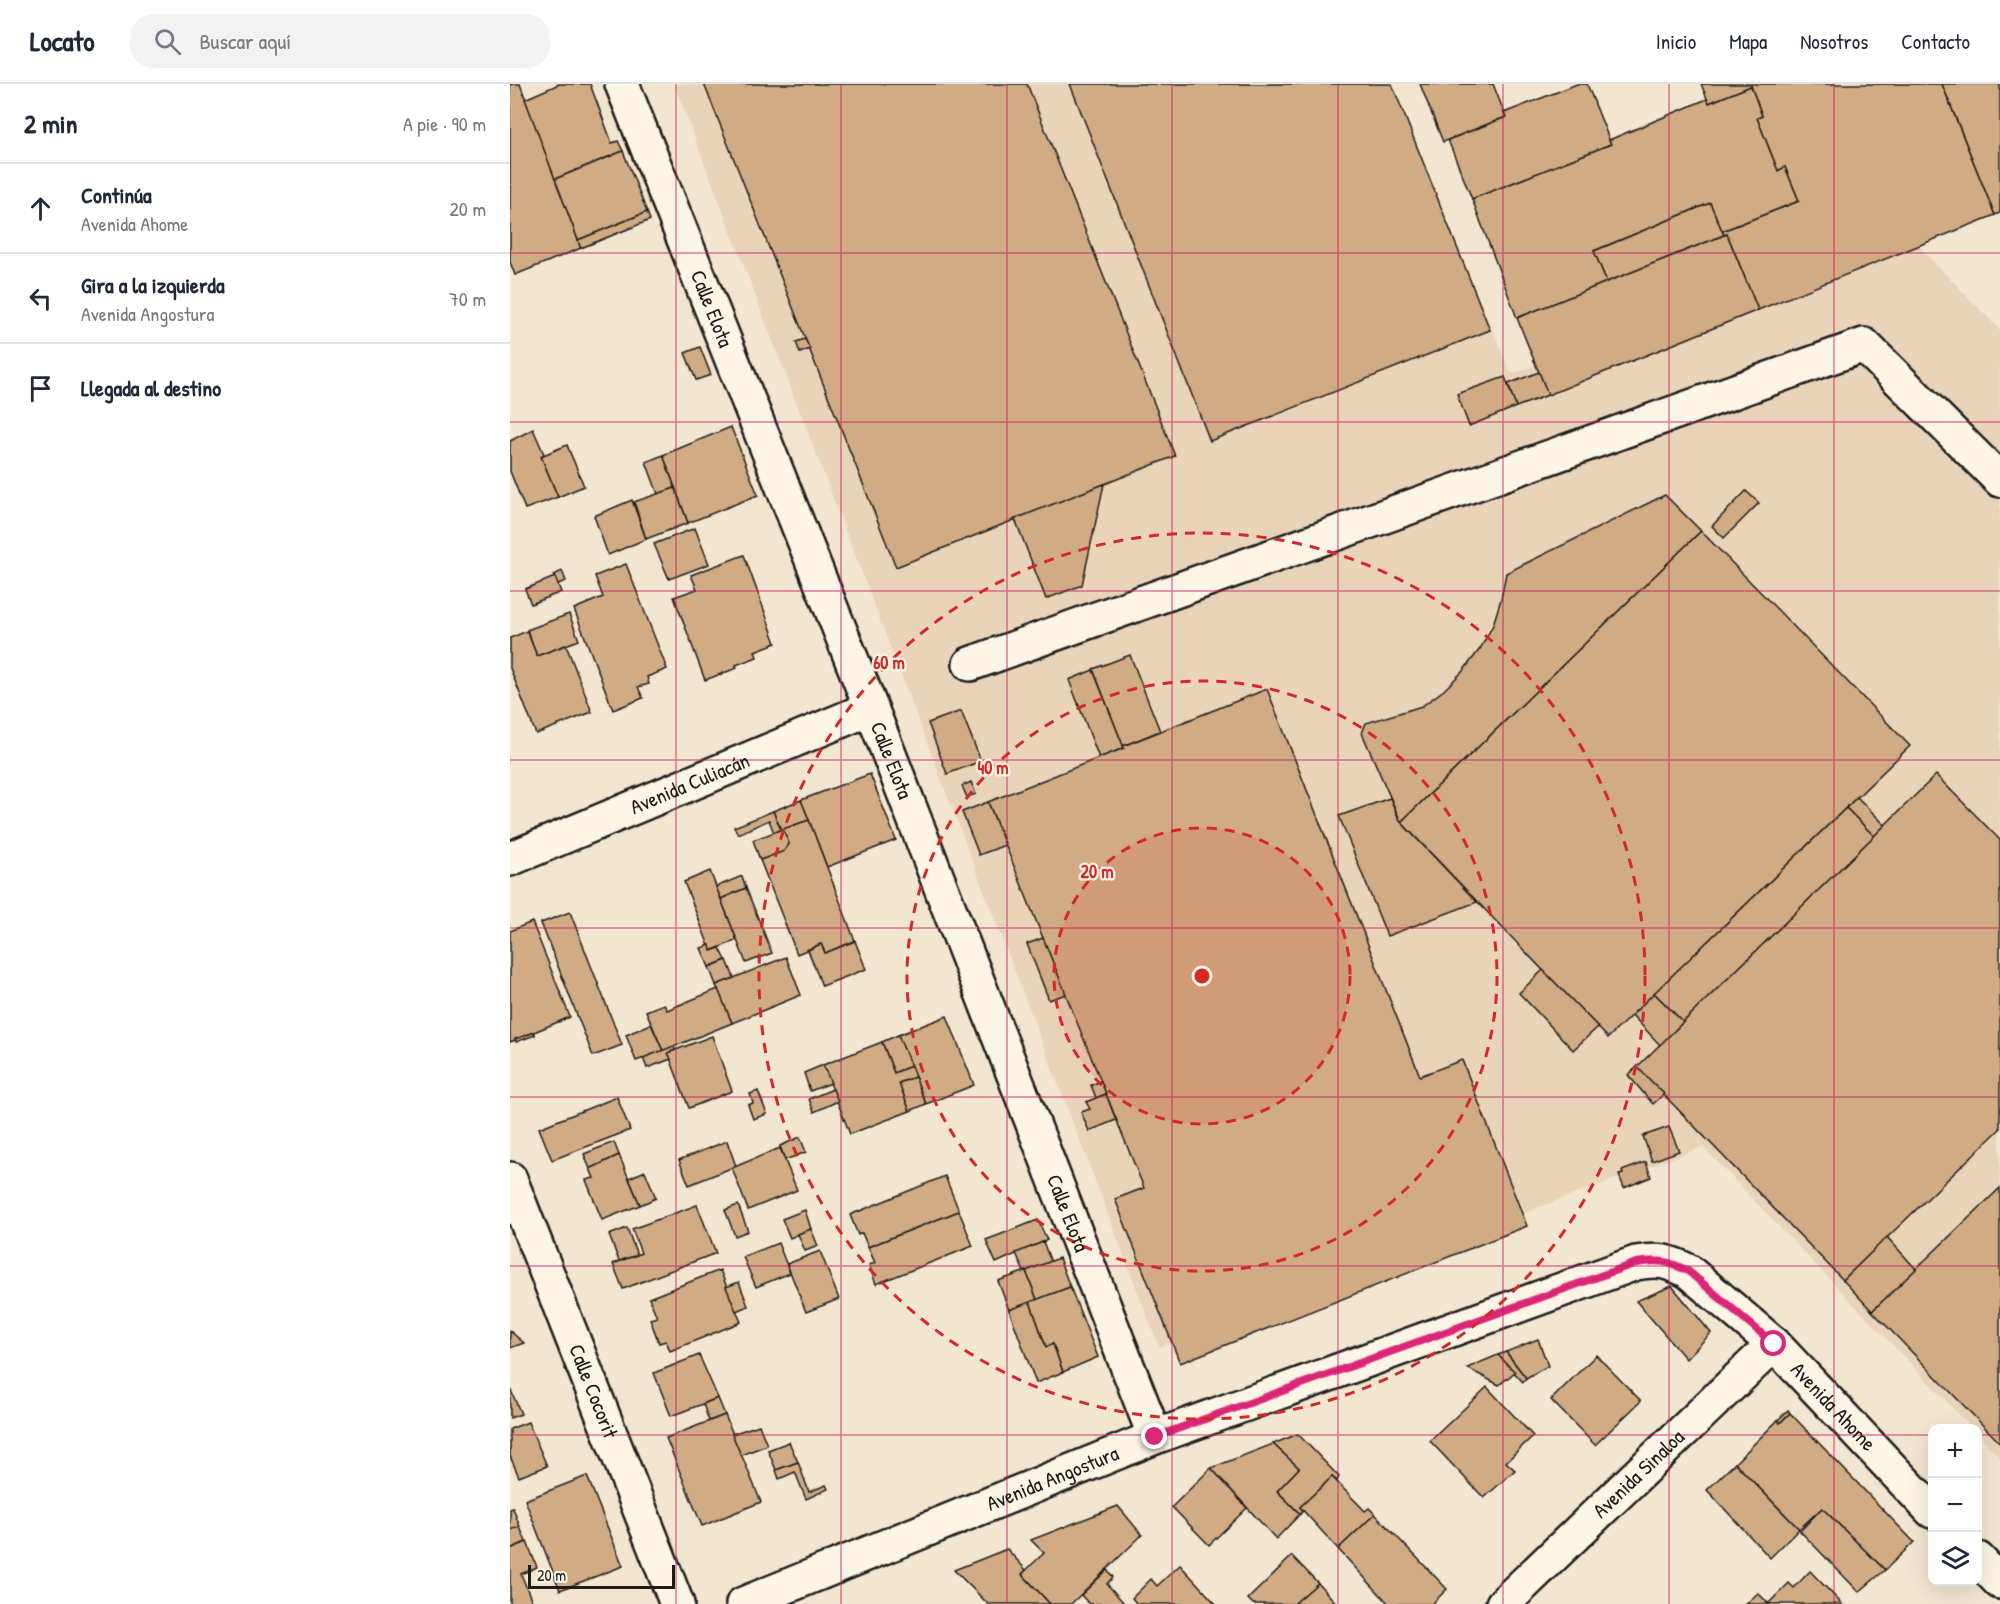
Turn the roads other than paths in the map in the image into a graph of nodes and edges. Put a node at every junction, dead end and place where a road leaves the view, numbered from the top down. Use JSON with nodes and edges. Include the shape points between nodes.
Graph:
{"nodes":[{"id":1,"x":622,"y":84,"type":"edge"},
{"id":2,"x":2000,"y":480,"type":"edge"},
{"id":3,"x":970,"y":664,"type":"dead end"},
{"id":4,"x":871,"y":708,"type":"junction"},
{"id":5,"x":510,"y":859,"type":"edge"},
{"id":6,"x":510,"y":1179,"type":"edge"},
{"id":7,"x":1672,"y":1263,"type":"joint"},
{"id":8,"x":1774,"y":1344,"type":"junction"},
{"id":9,"x":1155,"y":1437,"type":"junction"},
{"id":10,"x":1928,"y":1507,"type":"edge"},
{"id":11,"x":1982,"y":1563,"type":"edge"},
{"id":12,"x":2000,"y":1582,"type":"edge"},
{"id":13,"x":676,"y":1604,"type":"edge"},
{"id":14,"x":743,"y":1604,"type":"edge"},
{"id":15,"x":1503,"y":1604,"type":"edge"}],
"edges":[{"from":1,"to":4,"type":"street","name":"Calle Elota"},
{"from":2,"to":3,"type":"street","via":[[1863,345]]},
{"from":4,"to":5,"type":"street","name":"Avenida Culiacán"},
{"from":4,"to":9,"type":"street","name":"Calle Elota"},
{"from":6,"to":13,"type":"street","name":"Calle Cocorit"},
{"from":7,"to":8,"type":"street","name":"Avenida Ahome","via":[[1688,1271]]},
{"from":7,"to":9,"type":"street","name":"Avenida Angostura","via":[[1636,1263]]},
{"from":8,"to":10,"type":"street","name":"Avenida Ahome"},
{"from":8,"to":15,"type":"street","name":"Avenida Sinaloa"},
{"from":9,"to":14,"type":"street","name":"Avenida Angostura"},
{"from":11,"to":12,"type":"street"}]}
